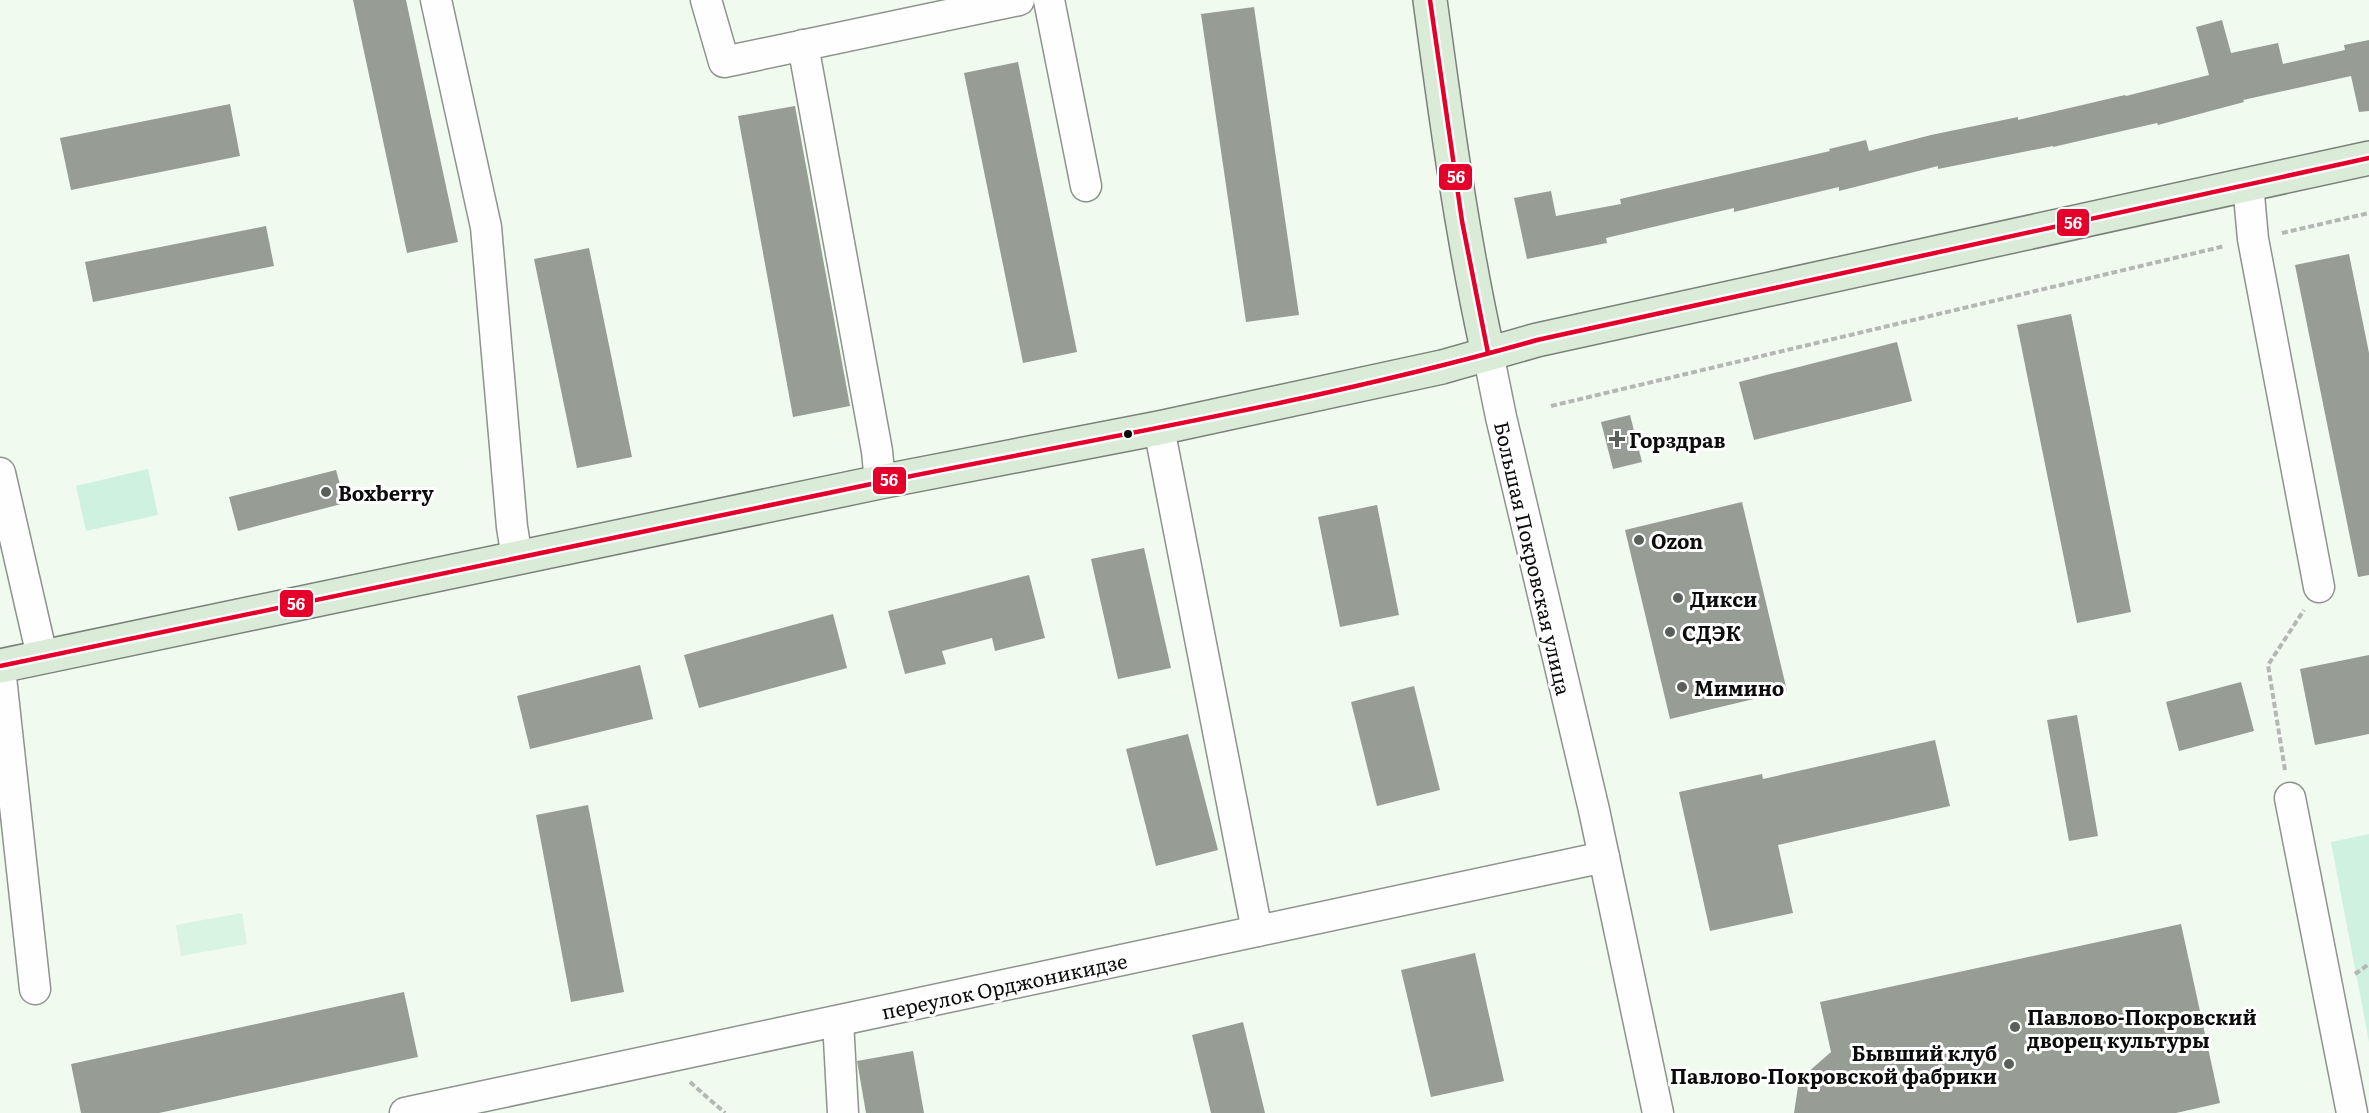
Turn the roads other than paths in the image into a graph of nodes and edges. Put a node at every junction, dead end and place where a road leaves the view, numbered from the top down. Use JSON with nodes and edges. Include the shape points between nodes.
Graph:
{"nodes":[{"id":1,"x":436,"y":0,"type":"edge"},
{"id":2,"x":706,"y":0,"type":"edge"},
{"id":3,"x":1019,"y":0,"type":"edge"},
{"id":4,"x":1049,"y":0,"type":"edge"},
{"id":5,"x":1430,"y":0,"type":"edge"},
{"id":6,"x":803,"y":45,"type":"junction"},
{"id":7,"x":2369,"y":158,"type":"edge"},
{"id":8,"x":2248,"y":184,"type":"junction"},
{"id":9,"x":1086,"y":186,"type":"dead end"},
{"id":10,"x":1488,"y":353,"type":"junction"},
{"id":11,"x":1159,"y":428,"type":"junction"},
{"id":12,"x":0,"y":473,"type":"edge"},
{"id":13,"x":880,"y":482,"type":"junction"},
{"id":14,"x":517,"y":558,"type":"junction"},
{"id":15,"x":2319,"y":587,"type":"road end"},
{"id":16,"x":42,"y":656,"type":"junction"},
{"id":17,"x":0,"y":667,"type":"edge"},
{"id":18,"x":2290,"y":798,"type":"road end"},
{"id":19,"x":1604,"y":857,"type":"junction"},
{"id":20,"x":1257,"y":932,"type":"junction"},
{"id":21,"x":35,"y":989,"type":"dead end"},
{"id":22,"x":838,"y":1021,"type":"junction"},
{"id":23,"x":405,"y":1113,"type":"edge"},
{"id":24,"x":843,"y":1113,"type":"edge"},
{"id":25,"x":1658,"y":1113,"type":"edge"},
{"id":26,"x":2352,"y":1113,"type":"edge"}],
"edges":[{"from":1,"to":14,"type":"street","via":[[486,226]]},
{"from":2,"to":6,"type":"street","via":[[724,62]]},
{"from":3,"to":6,"type":"street"},
{"from":4,"to":9,"type":"street"},
{"from":5,"to":10,"type":"main road","name":"Большая Покровская улица","via":[[1450,146]]},
{"from":6,"to":13,"type":"street"},
{"from":7,"to":8,"type":"main road"},
{"from":8,"to":10,"type":"main road"},
{"from":8,"to":15,"type":"street","via":[[2253,239]]},
{"from":10,"to":11,"type":"main road","via":[[1442,367]]},
{"from":10,"to":19,"type":"street","name":"Большая Покровская улица"},
{"from":11,"to":13,"type":"main road"},
{"from":11,"to":20,"type":"street"},
{"from":12,"to":16,"type":"street"},
{"from":13,"to":14,"type":"main road"},
{"from":14,"to":16,"type":"main road"},
{"from":16,"to":17,"type":"main road"},
{"from":17,"to":21,"type":"street"},
{"from":18,"to":26,"type":"street"},
{"from":19,"to":20,"type":"street","name":"переулок Орджоникидзе"},
{"from":19,"to":25,"type":"street","name":"Большая Покровская улица"},
{"from":20,"to":22,"type":"street","name":"переулок Орджоникидзе"},
{"from":22,"to":23,"type":"street","name":"переулок Орджоникидзе"},
{"from":22,"to":24,"type":"street"}]}
